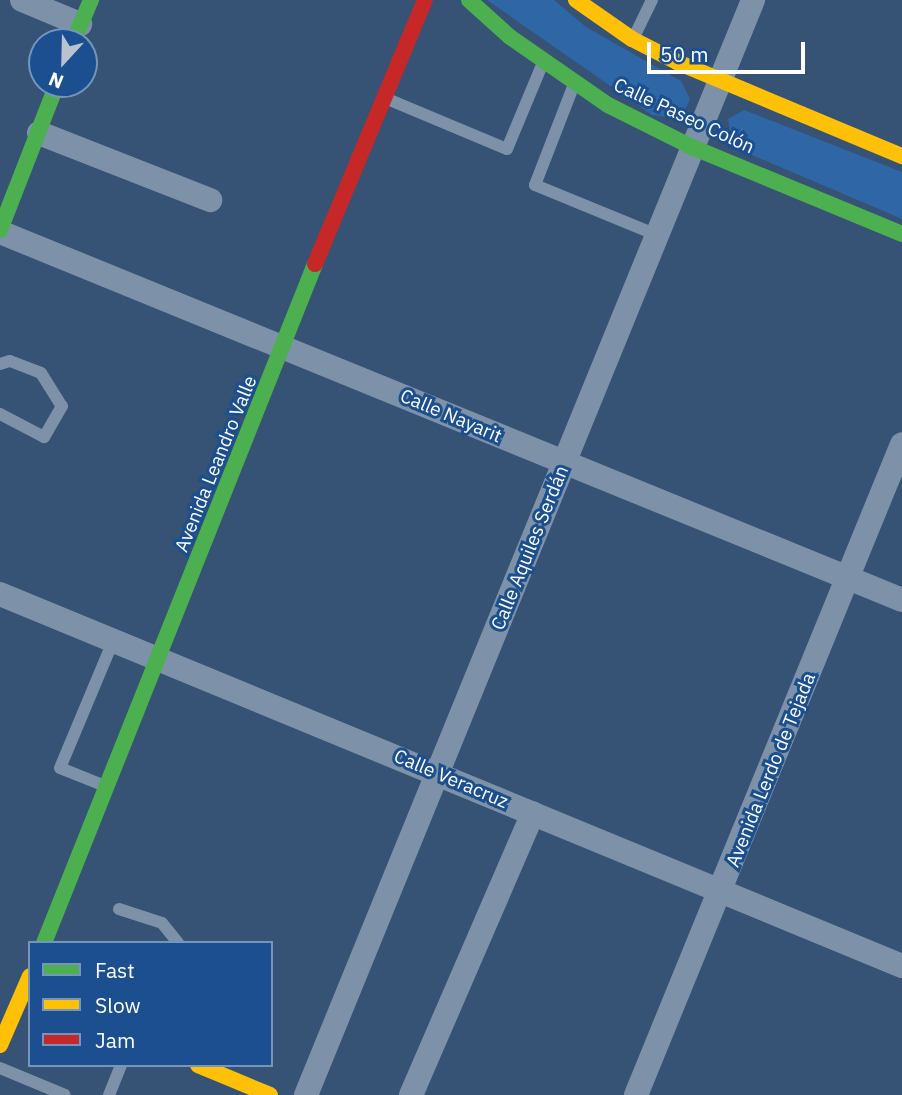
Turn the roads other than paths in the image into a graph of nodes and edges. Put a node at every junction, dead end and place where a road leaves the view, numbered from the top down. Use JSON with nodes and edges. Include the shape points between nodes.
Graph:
{"nodes":[{"id":1,"x":22,"y":0,"type":"edge"},
{"id":2,"x":91,"y":0,"type":"edge"},
{"id":3,"x":425,"y":0,"type":"edge"},
{"id":4,"x":470,"y":0,"type":"edge"},
{"id":5,"x":576,"y":0,"type":"edge"},
{"id":6,"x":652,"y":0,"type":"edge"},
{"id":7,"x":753,"y":0,"type":"edge"},
{"id":8,"x":69,"y":28,"type":"edge"},
{"id":9,"x":79,"y":28,"type":"edge"},
{"id":10,"x":632,"y":39,"type":"junction"},
{"id":11,"x":543,"y":62,"type":"junction"},
{"id":12,"x":721,"y":81,"type":"junction"},
{"id":13,"x":574,"y":84,"type":"junction"},
{"id":14,"x":382,"y":97,"type":"junction"},
{"id":15,"x":52,"y":98,"type":"edge"},
{"id":16,"x":39,"y":133,"type":"junction"},
{"id":17,"x":692,"y":147,"type":"junction"},
{"id":18,"x":902,"y":156,"type":"edge"},
{"id":19,"x":210,"y":200,"type":"dead end"},
{"id":20,"x":0,"y":231,"type":"edge"},
{"id":21,"x":902,"y":234,"type":"edge"},
{"id":22,"x":657,"y":235,"type":"junction"},
{"id":23,"x":286,"y":347,"type":"junction"},
{"id":24,"x":0,"y":364,"type":"edge"},
{"id":25,"x":0,"y":414,"type":"edge"},
{"id":26,"x":902,"y":444,"type":"edge"},
{"id":27,"x":564,"y":463,"type":"junction"},
{"id":28,"x":848,"y":578,"type":"junction"},
{"id":29,"x":0,"y":594,"type":"edge"},
{"id":30,"x":902,"y":600,"type":"edge"},
{"id":31,"x":114,"y":638,"type":"junction"},
{"id":32,"x":160,"y":657,"type":"junction"},
{"id":33,"x":439,"y":775,"type":"junction"},
{"id":34,"x":108,"y":788,"type":"junction"},
{"id":35,"x":533,"y":813,"type":"junction"},
{"id":36,"x":722,"y":891,"type":"junction"},
{"id":37,"x":119,"y":909,"type":"dead end"},
{"id":38,"x":45,"y":941,"type":"edge"},
{"id":39,"x":176,"y":941,"type":"edge"},
{"id":40,"x":902,"y":966,"type":"edge"},
{"id":41,"x":21,"y":992,"type":"edge"},
{"id":42,"x":0,"y":1045,"type":"edge"},
{"id":43,"x":120,"y":1067,"type":"edge"},
{"id":44,"x":203,"y":1067,"type":"edge"},
{"id":45,"x":0,"y":1068,"type":"edge"},
{"id":46,"x":65,"y":1095,"type":"edge"},
{"id":47,"x":109,"y":1095,"type":"edge"},
{"id":48,"x":270,"y":1095,"type":"edge"},
{"id":49,"x":306,"y":1095,"type":"edge"},
{"id":50,"x":411,"y":1095,"type":"edge"},
{"id":51,"x":636,"y":1095,"type":"edge"}],
"edges":[{"from":1,"to":8,"type":"street"},
{"from":2,"to":9,"type":"main road"},
{"from":3,"to":14,"type":"main road","name":"Avenida Leandro Valle"},
{"from":4,"to":11,"type":"main road","name":"Calle Paseo Colón"},
{"from":5,"to":10,"type":"main road"},
{"from":6,"to":10,"type":"lane"},
{"from":7,"to":12,"type":"street","name":"Calle Aquiles Serdán"},
{"from":10,"to":12,"type":"main road"},
{"from":11,"to":13,"type":"main road","name":"Calle Paseo Colón"},
{"from":11,"to":14,"type":"lane","via":[[507,149]]},
{"from":12,"to":17,"type":"street","name":"Calle Aquiles Serdán"},
{"from":12,"to":18,"type":"main road"},
{"from":13,"to":17,"type":"main road","name":"Calle Paseo Colón"},
{"from":13,"to":22,"type":"lane","via":[[535,185]]},
{"from":14,"to":23,"type":"main road","name":"Avenida Leandro Valle"},
{"from":15,"to":16,"type":"main road"},
{"from":16,"to":19,"type":"street"},
{"from":16,"to":20,"type":"main road"},
{"from":17,"to":21,"type":"main road","name":"Calle Paseo Colón"},
{"from":17,"to":22,"type":"street","name":"Calle Aquiles Serdán"},
{"from":20,"to":23,"type":"street","name":"Calle Nayarit"},
{"from":22,"to":27,"type":"street","name":"Calle Aquiles Serdán"},
{"from":23,"to":27,"type":"street","name":"Calle Nayarit"},
{"from":23,"to":32,"type":"main road","name":"Avenida Leandro Valle"},
{"from":24,"to":25,"type":"lane","via":[[10,361],[41,373],[62,406],[44,437]]},
{"from":26,"to":28,"type":"street","name":"Avenida Lerdo de Tejada"},
{"from":27,"to":28,"type":"street","name":"Calle Nayarit"},
{"from":27,"to":33,"type":"street","name":"Calle Aquiles Serdán"},
{"from":28,"to":30,"type":"street","name":"Calle Nayarit"},
{"from":28,"to":36,"type":"street","name":"Avenida Lerdo de Tejada"},
{"from":29,"to":31,"type":"street","name":"Calle Veracruz"},
{"from":31,"to":32,"type":"street","name":"Calle Veracruz"},
{"from":31,"to":34,"type":"lane","via":[[60,768]]},
{"from":32,"to":33,"type":"street","name":"Calle Veracruz"},
{"from":32,"to":34,"type":"main road","name":"Avenida Leandro Valle"},
{"from":33,"to":35,"type":"street","name":"Calle Veracruz"},
{"from":33,"to":49,"type":"street","name":"Calle Aquiles Serdán"},
{"from":34,"to":38,"type":"main road","name":"Avenida Leandro Valle"},
{"from":35,"to":36,"type":"street","name":"Calle Veracruz"},
{"from":35,"to":50,"type":"street"},
{"from":36,"to":40,"type":"street","name":"Calle Veracruz"},
{"from":36,"to":51,"type":"street","name":"Avenida Lerdo de Tejada"},
{"from":37,"to":39,"type":"lane","via":[[162,923]]},
{"from":41,"to":42,"type":"main road"},
{"from":43,"to":47,"type":"lane"},
{"from":44,"to":48,"type":"main road"},
{"from":45,"to":46,"type":"lane"}]}
